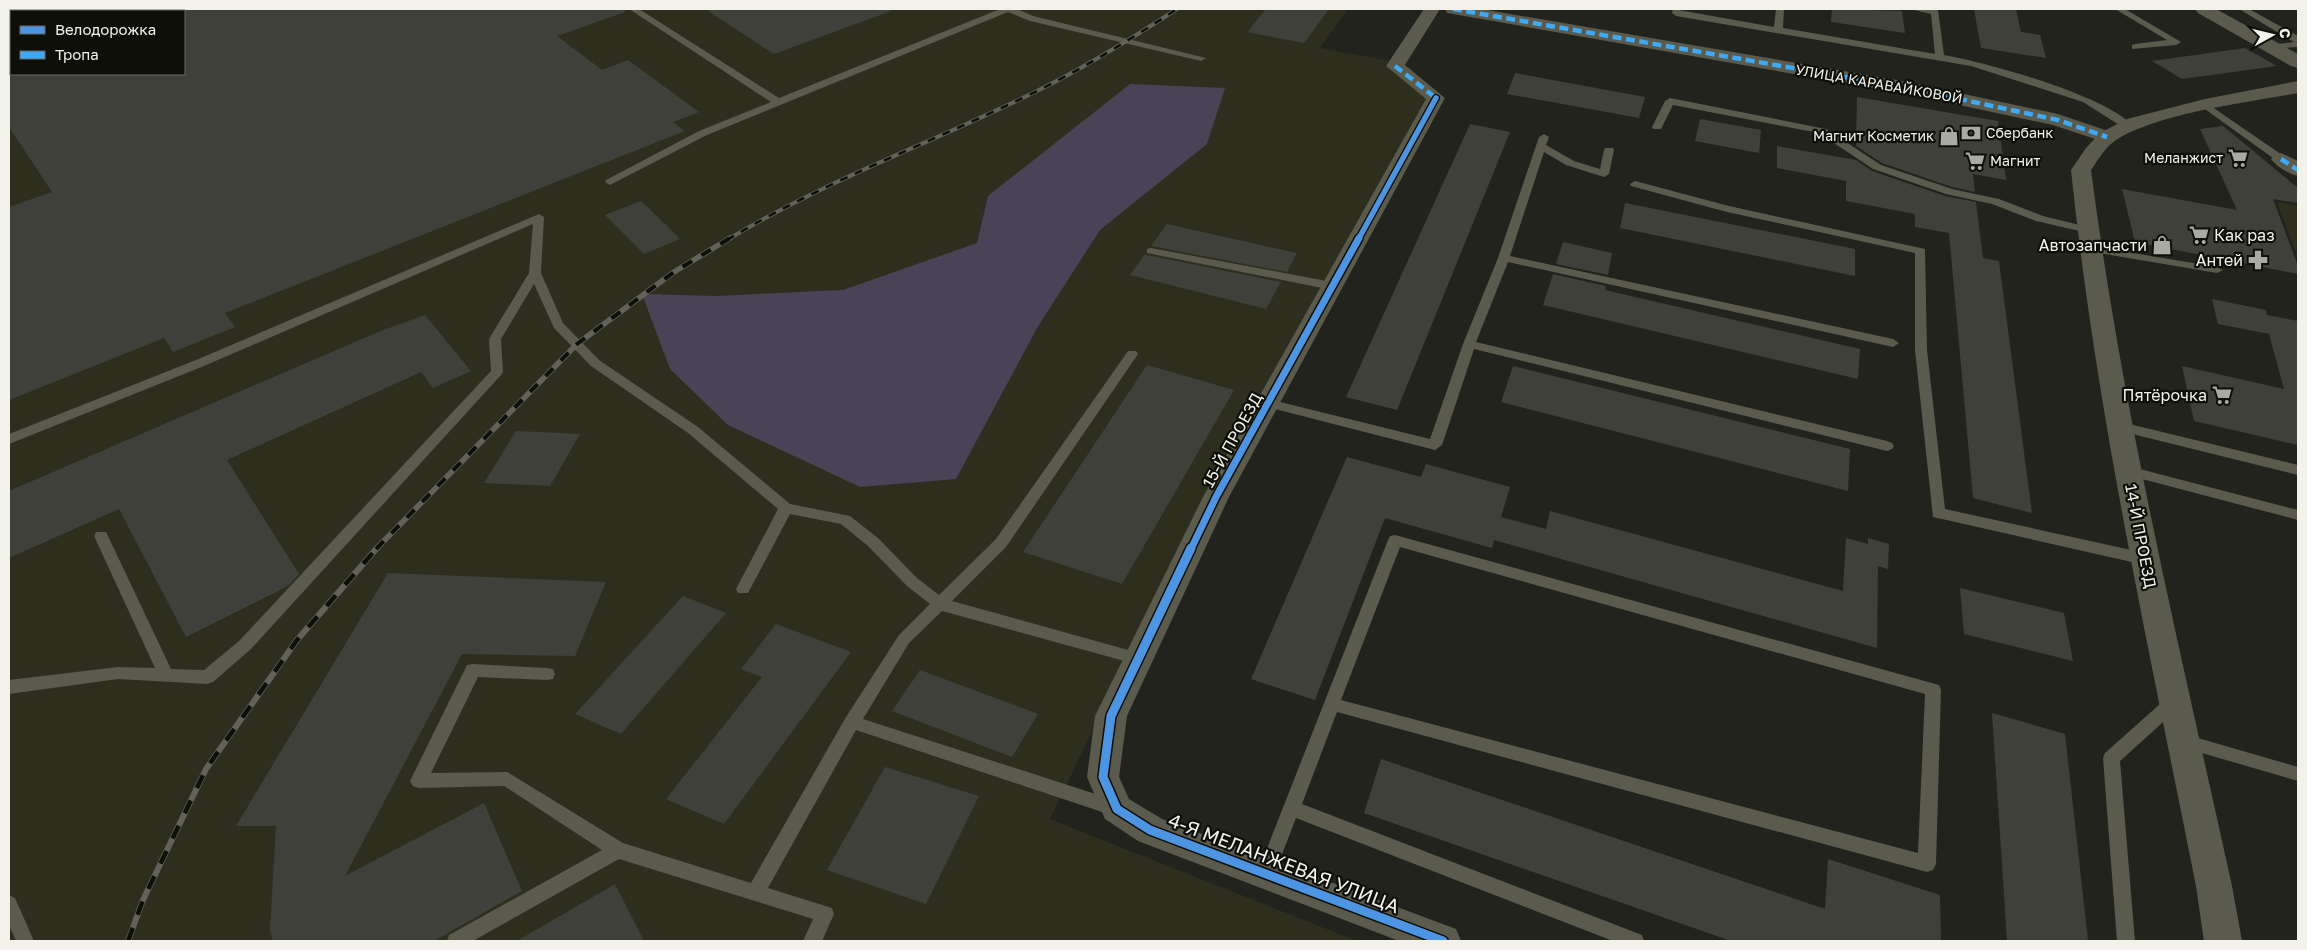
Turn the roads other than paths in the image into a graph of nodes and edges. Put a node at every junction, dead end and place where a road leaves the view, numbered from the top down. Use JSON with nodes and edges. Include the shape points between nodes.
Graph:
{"nodes":[{"id":1,"x":633,"y":9,"type":"edge"},
{"id":2,"x":1009,"y":9,"type":"edge"},
{"id":3,"x":1432,"y":9,"type":"edge"},
{"id":4,"x":1453,"y":9,"type":"edge"},
{"id":5,"x":1676,"y":9,"type":"edge"},
{"id":6,"x":1780,"y":9,"type":"edge"},
{"id":7,"x":1914,"y":9,"type":"edge"},
{"id":8,"x":2119,"y":9,"type":"edge"},
{"id":9,"x":2124,"y":9,"type":"edge"},
{"id":10,"x":2204,"y":9,"type":"edge"},
{"id":11,"x":2243,"y":9,"type":"edge"},
{"id":12,"x":1778,"y":30,"type":"junction"},
{"id":13,"x":2298,"y":40,"type":"edge"},
{"id":14,"x":2298,"y":44,"type":"edge"},
{"id":15,"x":2135,"y":47,"type":"dead end"},
{"id":16,"x":2272,"y":47,"type":"junction"},
{"id":17,"x":1940,"y":57,"type":"junction"},
{"id":18,"x":1201,"y":58,"type":"dead end"},
{"id":19,"x":2298,"y":62,"type":"edge"},
{"id":20,"x":2298,"y":88,"type":"edge"},
{"id":21,"x":778,"y":102,"type":"junction"},
{"id":22,"x":2205,"y":104,"type":"junction"},
{"id":23,"x":1657,"y":127,"type":"dead end"},
{"id":24,"x":2118,"y":132,"type":"junction"},
{"id":25,"x":1609,"y":150,"type":"dead end"},
{"id":26,"x":2281,"y":159,"type":"joint"},
{"id":27,"x":2298,"y":170,"type":"edge"},
{"id":28,"x":610,"y":182,"type":"dead end"},
{"id":29,"x":1636,"y":184,"type":"dead end"},
{"id":30,"x":2090,"y":240,"type":"junction"},
{"id":31,"x":1151,"y":251,"type":"dead end"},
{"id":32,"x":1504,"y":258,"type":"junction"},
{"id":33,"x":2217,"y":270,"type":"dead end"},
{"id":34,"x":535,"y":273,"type":"junction"},
{"id":35,"x":1332,"y":286,"type":"junction"},
{"id":36,"x":1893,"y":343,"type":"dead end"},
{"id":37,"x":1469,"y":344,"type":"junction"},
{"id":38,"x":1132,"y":354,"type":"dead end"},
{"id":39,"x":1268,"y":403,"type":"junction"},
{"id":40,"x":2121,"y":427,"type":"junction"},
{"id":41,"x":9,"y":439,"type":"edge"},
{"id":42,"x":1887,"y":446,"type":"dead end"},
{"id":43,"x":2298,"y":470,"type":"edge"},
{"id":44,"x":2128,"y":471,"type":"junction"},
{"id":45,"x":786,"y":508,"type":"junction"},
{"id":46,"x":2298,"y":515,"type":"edge"},
{"id":47,"x":101,"y":536,"type":"dead end"},
{"id":48,"x":2145,"y":559,"type":"junction"},
{"id":49,"x":743,"y":589,"type":"dead end"},
{"id":50,"x":940,"y":604,"type":"junction"},
{"id":51,"x":1138,"y":659,"type":"junction"},
{"id":52,"x":547,"y":674,"type":"dead end"},
{"id":53,"x":166,"y":675,"type":"junction"},
{"id":54,"x":9,"y":687,"type":"edge"},
{"id":55,"x":2176,"y":700,"type":"junction"},
{"id":56,"x":1332,"y":704,"type":"junction"},
{"id":57,"x":852,"y":722,"type":"junction"},
{"id":58,"x":2184,"y":741,"type":"junction"},
{"id":59,"x":2298,"y":774,"type":"edge"},
{"id":60,"x":1292,"y":808,"type":"junction"},
{"id":61,"x":1117,"y":809,"type":"junction"},
{"id":62,"x":618,"y":850,"type":"junction"},
{"id":63,"x":1266,"y":874,"type":"junction"},
{"id":64,"x":756,"y":892,"type":"junction"},
{"id":65,"x":9,"y":904,"type":"edge"},
{"id":66,"x":25,"y":941,"type":"edge"},
{"id":67,"x":456,"y":941,"type":"edge"},
{"id":68,"x":812,"y":941,"type":"edge"},
{"id":69,"x":1443,"y":941,"type":"edge"},
{"id":70,"x":1636,"y":941,"type":"edge"},
{"id":71,"x":2126,"y":941,"type":"edge"},
{"id":72,"x":2223,"y":941,"type":"edge"}],
"edges":[{"from":1,"to":21,"type":"lane"},
{"from":2,"to":18,"type":"lane","via":[[1030,18]]},
{"from":2,"to":21,"type":"lane"},
{"from":3,"to":35,"type":"street","name":"15-Й ПРОЕЗД","via":[[1396,66],[1436,98]]},
{"from":4,"to":24,"type":"street","name":"УЛИЦА КАРАВАЙКОВОЙ","via":[[1908,88]]},
{"from":5,"to":12,"type":"lane","via":[[1676,13]]},
{"from":6,"to":12,"type":"lane"},
{"from":7,"to":17,"type":"lane","via":[[1935,12]]},
{"from":8,"to":9,"type":"lane"},
{"from":8,"to":15,"type":"lane","via":[[2176,42]]},
{"from":10,"to":16,"type":"main road"},
{"from":11,"to":13,"type":"lane"},
{"from":12,"to":17,"type":"lane"},
{"from":14,"to":16,"type":"lane"},
{"from":16,"to":19,"type":"main road"},
{"from":17,"to":24,"type":"lane","via":[[1973,63],[2086,100]]},
{"from":20,"to":22,"type":"main road"},
{"from":21,"to":28,"type":"lane","via":[[703,133]]},
{"from":22,"to":24,"type":"main road","via":[[2161,115]]},
{"from":22,"to":26,"type":"lane"},
{"from":23,"to":30,"type":"lane","via":[[1670,101],[1822,132],[1877,166],[1950,192],[1995,201]]},
{"from":24,"to":30,"type":"main road","name":"14-Й ПРОЕЗД","via":[[2093,152],[2081,170]]},
{"from":25,"to":32,"type":"lane","via":[[1604,174],[1570,163],[1542,142]]},
{"from":26,"to":27,"type":"street"},
{"from":29,"to":48,"type":"lane","via":[[1727,209],[1921,251],[1921,350],[1938,513]]},
{"from":30,"to":33,"type":"lane"},
{"from":30,"to":40,"type":"main road","name":"14-Й ПРОЕЗД"},
{"from":31,"to":35,"type":"lane"},
{"from":32,"to":36,"type":"lane"},
{"from":32,"to":37,"type":"lane"},
{"from":34,"to":41,"type":"lane","via":[[539,217],[200,362]]},
{"from":34,"to":45,"type":"lane","via":[[558,325],[595,363],[693,430]]},
{"from":34,"to":53,"type":"lane","via":[[495,339],[497,372],[245,645],[207,677]]},
{"from":35,"to":39,"type":"street","name":"15-Й ПРОЕЗД"},
{"from":37,"to":39,"type":"lane","via":[[1435,445]]},
{"from":37,"to":42,"type":"lane"},
{"from":38,"to":50,"type":"lane","via":[[1001,543]]},
{"from":39,"to":51,"type":"street","name":"15-Й ПРОЕЗД","via":[[1216,496]]},
{"from":40,"to":43,"type":"lane"},
{"from":40,"to":44,"type":"main road","name":"14-Й ПРОЕЗД"},
{"from":44,"to":46,"type":"lane"},
{"from":44,"to":48,"type":"main road","name":"14-Й ПРОЕЗД"},
{"from":45,"to":49,"type":"lane"},
{"from":45,"to":50,"type":"lane","via":[[845,520]]},
{"from":47,"to":53,"type":"lane"},
{"from":48,"to":55,"type":"main road","name":"14-Й ПРОЕЗД"},
{"from":50,"to":51,"type":"lane"},
{"from":50,"to":57,"type":"lane","via":[[904,639]]},
{"from":51,"to":61,"type":"street","name":"15-Й ПРОЕЗД","via":[[1111,716],[1103,777]]},
{"from":52,"to":62,"type":"lane","via":[[473,670],[419,781],[507,779]]},
{"from":53,"to":54,"type":"lane","via":[[118,673]]},
{"from":55,"to":58,"type":"main road","name":"14-Й ПРОЕЗД"},
{"from":55,"to":71,"type":"lane","via":[[2111,758]]},
{"from":56,"to":56,"type":"lane","via":[[1396,540],[1933,690],[1927,864]]},
{"from":56,"to":60,"type":"lane"},
{"from":57,"to":61,"type":"lane"},
{"from":57,"to":64,"type":"lane"},
{"from":58,"to":59,"type":"lane"},
{"from":58,"to":72,"type":"main road","name":"14-Й ПРОЕЗД"},
{"from":60,"to":63,"type":"lane"},
{"from":60,"to":70,"type":"lane"},
{"from":61,"to":63,"type":"street","name":"4-Я МЕЛАНЖЕВАЯ УЛИЦА","via":[[1150,830]]},
{"from":62,"to":64,"type":"lane"},
{"from":62,"to":67,"type":"lane"},
{"from":63,"to":69,"type":"street","name":"4-Я МЕЛАНЖЕВАЯ УЛИЦА"},
{"from":64,"to":68,"type":"lane","via":[[825,914]]},
{"from":65,"to":66,"type":"lane"}]}
